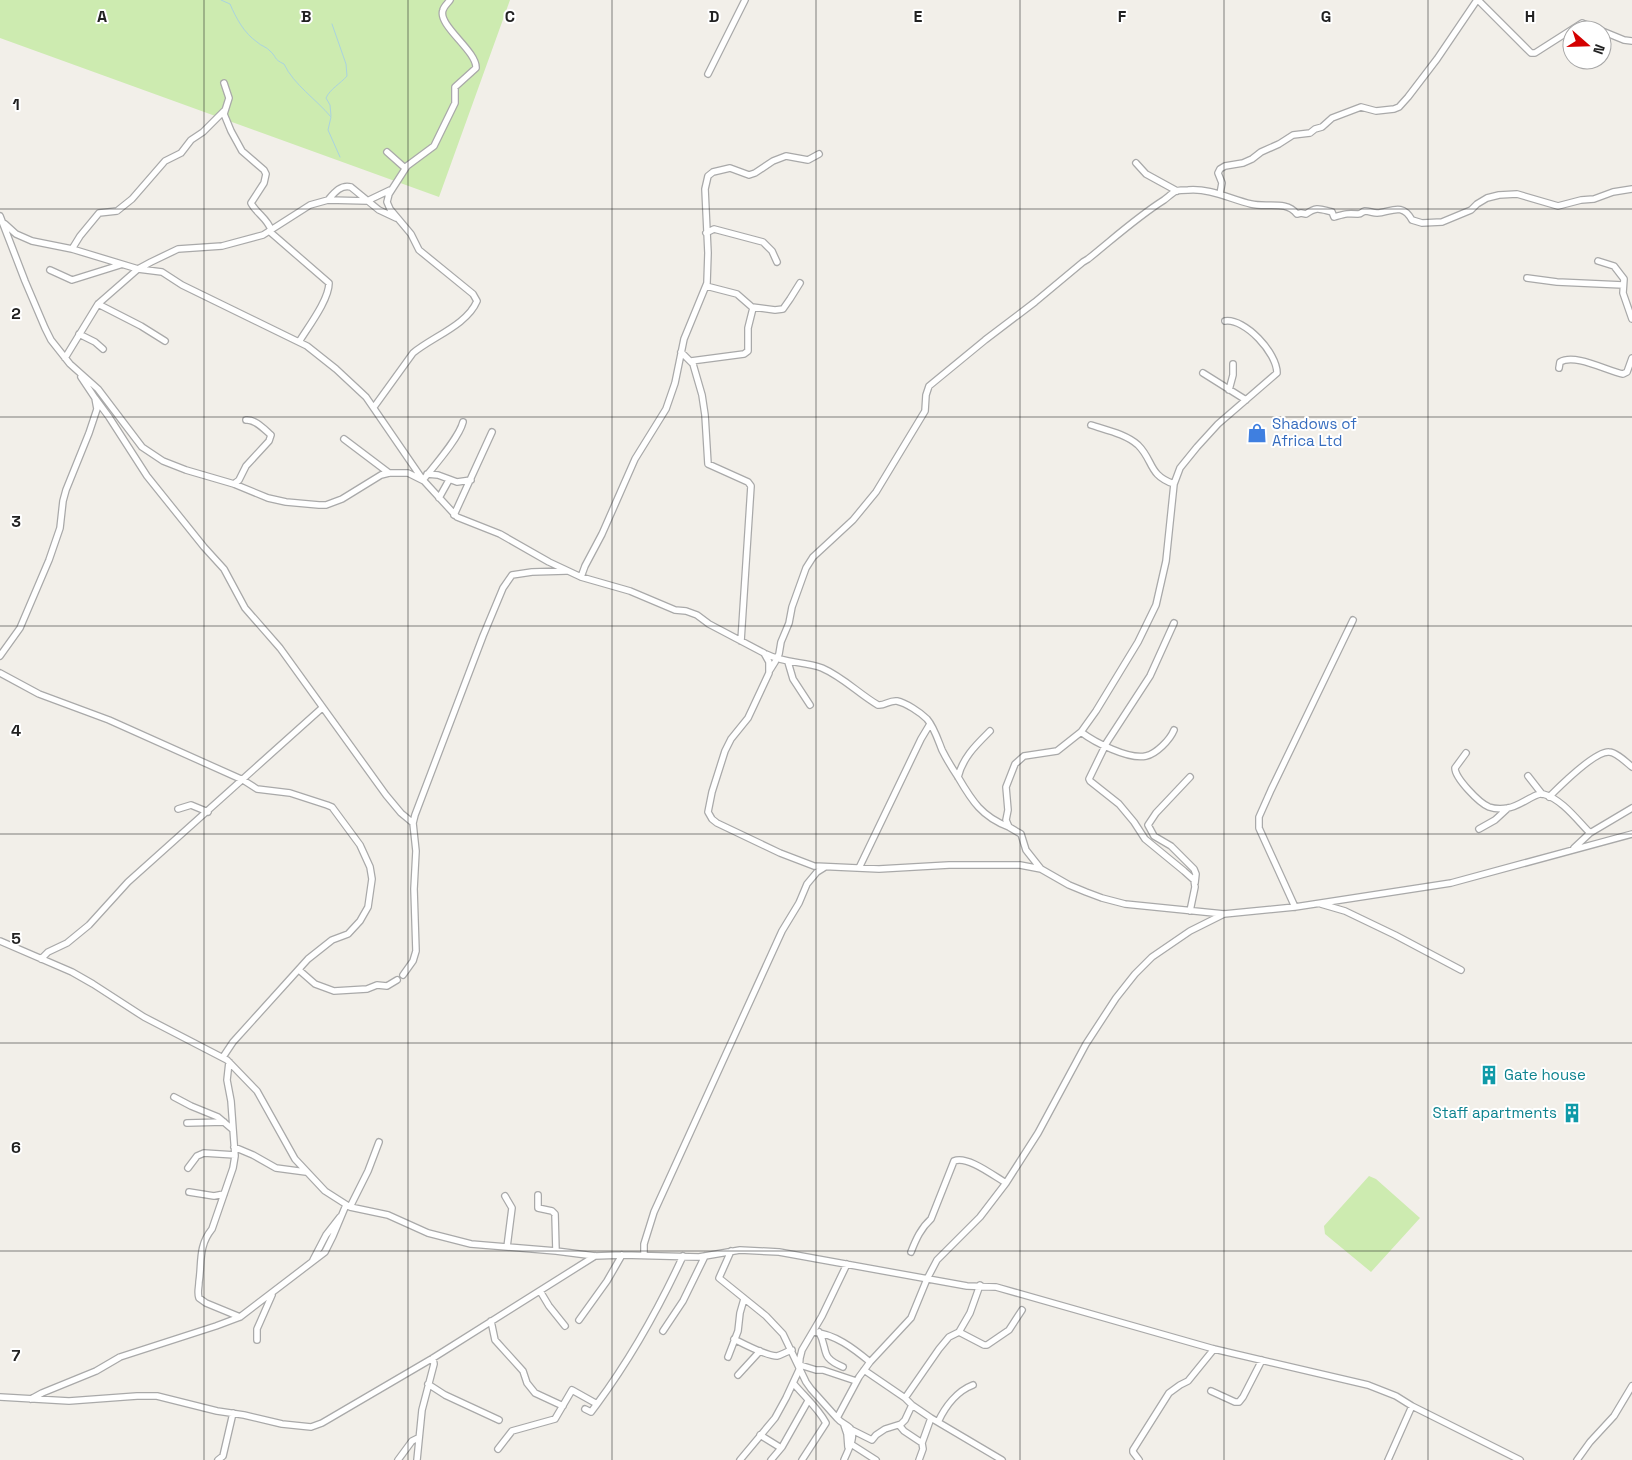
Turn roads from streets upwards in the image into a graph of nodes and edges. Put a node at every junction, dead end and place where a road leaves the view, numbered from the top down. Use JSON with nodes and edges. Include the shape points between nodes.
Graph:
{"nodes":[{"id":1,"x":450,"y":0,"type":"edge"},
{"id":2,"x":745,"y":0,"type":"edge"},
{"id":3,"x":1478,"y":0,"type":"edge"},
{"id":4,"x":1562,"y":35,"type":"edge"},
{"id":5,"x":1612,"y":35,"type":"edge"},
{"id":6,"x":1632,"y":41,"type":"edge"},
{"id":7,"x":708,"y":74,"type":"dead end"},
{"id":8,"x":224,"y":83,"type":"dead end"},
{"id":9,"x":224,"y":111,"type":"junction"},
{"id":10,"x":387,"y":152,"type":"dead end"},
{"id":11,"x":819,"y":154,"type":"dead end"},
{"id":12,"x":1136,"y":163,"type":"dead end"},
{"id":13,"x":405,"y":168,"type":"junction"},
{"id":14,"x":392,"y":189,"type":"junction"},
{"id":15,"x":1632,"y":189,"type":"edge"},
{"id":16,"x":1177,"y":191,"type":"junction"},
{"id":17,"x":1220,"y":194,"type":"junction"},
{"id":18,"x":328,"y":200,"type":"junction"},
{"id":19,"x":367,"y":201,"type":"junction"},
{"id":20,"x":398,"y":218,"type":"junction"},
{"id":21,"x":1,"y":219,"type":"edge"},
{"id":22,"x":270,"y":231,"type":"junction"},
{"id":23,"x":706,"y":233,"type":"junction"},
{"id":24,"x":72,"y":249,"type":"junction"},
{"id":25,"x":1598,"y":261,"type":"dead end"},
{"id":26,"x":778,"y":262,"type":"dead end"},
{"id":27,"x":123,"y":264,"type":"junction"},
{"id":28,"x":138,"y":268,"type":"junction"},
{"id":29,"x":50,"y":270,"type":"dead end"},
{"id":30,"x":1527,"y":278,"type":"dead end"},
{"id":31,"x":800,"y":283,"type":"dead end"},
{"id":32,"x":1623,"y":285,"type":"junction"},
{"id":33,"x":706,"y":286,"type":"junction"},
{"id":34,"x":98,"y":304,"type":"junction"},
{"id":35,"x":752,"y":307,"type":"junction"},
{"id":36,"x":1632,"y":319,"type":"edge"},
{"id":37,"x":1225,"y":321,"type":"dead end"},
{"id":38,"x":80,"y":334,"type":"junction"},
{"id":39,"x":165,"y":341,"type":"dead end"},
{"id":40,"x":299,"y":342,"type":"junction"},
{"id":41,"x":103,"y":349,"type":"dead end"},
{"id":42,"x":681,"y":352,"type":"junction"},
{"id":43,"x":65,"y":358,"type":"junction"},
{"id":44,"x":1632,"y":358,"type":"edge"},
{"id":45,"x":691,"y":361,"type":"junction"},
{"id":46,"x":1233,"y":364,"type":"dead end"},
{"id":47,"x":1559,"y":368,"type":"dead end"},
{"id":48,"x":79,"y":373,"type":"junction"},
{"id":49,"x":1203,"y":373,"type":"dead end"},
{"id":50,"x":1229,"y":390,"type":"junction"},
{"id":51,"x":95,"y":398,"type":"junction"},
{"id":52,"x":1246,"y":400,"type":"junction"},
{"id":53,"x":374,"y":407,"type":"junction"},
{"id":54,"x":246,"y":420,"type":"dead end"},
{"id":55,"x":463,"y":422,"type":"dead end"},
{"id":56,"x":1091,"y":425,"type":"dead end"},
{"id":57,"x":492,"y":432,"type":"dead end"},
{"id":58,"x":344,"y":438,"type":"dead end"},
{"id":59,"x":389,"y":473,"type":"junction"},
{"id":60,"x":428,"y":474,"type":"junction"},
{"id":61,"x":424,"y":480,"type":"junction"},
{"id":62,"x":449,"y":480,"type":"junction"},
{"id":63,"x":471,"y":480,"type":"junction"},
{"id":64,"x":234,"y":484,"type":"junction"},
{"id":65,"x":1174,"y":484,"type":"junction"},
{"id":66,"x":439,"y":498,"type":"junction"},
{"id":67,"x":454,"y":515,"type":"junction"},
{"id":68,"x":568,"y":571,"type":"junction"},
{"id":69,"x":581,"y":577,"type":"junction"},
{"id":70,"x":1353,"y":620,"type":"dead end"},
{"id":71,"x":1174,"y":623,"type":"dead end"},
{"id":72,"x":741,"y":641,"type":"junction"},
{"id":73,"x":764,"y":654,"type":"junction"},
{"id":74,"x":0,"y":656,"type":"edge"},
{"id":75,"x":777,"y":660,"type":"junction"},
{"id":76,"x":788,"y":662,"type":"junction"},
{"id":77,"x":770,"y":670,"type":"junction"},
{"id":78,"x":0,"y":673,"type":"edge"},
{"id":79,"x":810,"y":705,"type":"dead end"},
{"id":80,"x":322,"y":708,"type":"junction"},
{"id":81,"x":930,"y":724,"type":"junction"},
{"id":82,"x":1174,"y":730,"type":"dead end"},
{"id":83,"x":990,"y":731,"type":"dead end"},
{"id":84,"x":1081,"y":732,"type":"junction"},
{"id":85,"x":1105,"y":746,"type":"junction"},
{"id":86,"x":1466,"y":753,"type":"dead end"},
{"id":87,"x":1632,"y":767,"type":"edge"},
{"id":88,"x":1528,"y":776,"type":"dead end"},
{"id":89,"x":958,"y":777,"type":"junction"},
{"id":90,"x":1190,"y":777,"type":"dead end"},
{"id":91,"x":243,"y":780,"type":"junction"},
{"id":92,"x":1542,"y":794,"type":"junction"},
{"id":93,"x":1549,"y":797,"type":"junction"},
{"id":94,"x":1508,"y":808,"type":"junction"},
{"id":95,"x":1632,"y":808,"type":"edge"},
{"id":96,"x":178,"y":809,"type":"dead end"},
{"id":97,"x":208,"y":812,"type":"junction"},
{"id":98,"x":414,"y":823,"type":"junction"},
{"id":99,"x":1010,"y":827,"type":"junction"},
{"id":100,"x":1478,"y":829,"type":"dead end"},
{"id":101,"x":1590,"y":833,"type":"junction"},
{"id":102,"x":1632,"y":834,"type":"edge"},
{"id":103,"x":1573,"y":850,"type":"junction"},
{"id":104,"x":825,"y":867,"type":"junction"},
{"id":105,"x":859,"y":868,"type":"junction"},
{"id":106,"x":1041,"y":869,"type":"junction"},
{"id":107,"x":1195,"y":883,"type":"junction"},
{"id":108,"x":1319,"y":903,"type":"junction"},
{"id":109,"x":1295,"y":906,"type":"junction"},
{"id":110,"x":1190,"y":911,"type":"junction"},
{"id":111,"x":1224,"y":914,"type":"junction"},
{"id":112,"x":0,"y":941,"type":"edge"},
{"id":113,"x":41,"y":959,"type":"junction"},
{"id":114,"x":299,"y":970,"type":"junction"},
{"id":115,"x":1461,"y":970,"type":"dead end"},
{"id":116,"x":403,"y":975,"type":"dead end"},
{"id":117,"x":397,"y":980,"type":"dead end"},
{"id":118,"x":223,"y":1057,"type":"junction"},
{"id":119,"x":229,"y":1062,"type":"junction"},
{"id":120,"x":174,"y":1097,"type":"dead end"},
{"id":121,"x":224,"y":1122,"type":"junction"},
{"id":122,"x":187,"y":1123,"type":"dead end"},
{"id":123,"x":232,"y":1129,"type":"junction"},
{"id":124,"x":379,"y":1142,"type":"dead end"},
{"id":125,"x":234,"y":1148,"type":"junction"},
{"id":126,"x":235,"y":1154,"type":"junction"},
{"id":127,"x":188,"y":1168,"type":"dead end"},
{"id":128,"x":306,"y":1172,"type":"junction"},
{"id":129,"x":1006,"y":1183,"type":"junction"},
{"id":130,"x":190,"y":1192,"type":"dead end"},
{"id":131,"x":224,"y":1194,"type":"junction"},
{"id":132,"x":538,"y":1195,"type":"dead end"},
{"id":133,"x":505,"y":1196,"type":"dead end"},
{"id":134,"x":348,"y":1206,"type":"junction"},
{"id":135,"x":506,"y":1247,"type":"junction"},
{"id":136,"x":556,"y":1251,"type":"junction"},
{"id":137,"x":730,"y":1251,"type":"junction"},
{"id":138,"x":911,"y":1252,"type":"dead end"},
{"id":139,"x":622,"y":1255,"type":"junction"},
{"id":140,"x":644,"y":1255,"type":"junction"},
{"id":141,"x":595,"y":1256,"type":"junction"},
{"id":142,"x":682,"y":1256,"type":"junction"},
{"id":143,"x":705,"y":1256,"type":"junction"},
{"id":144,"x":847,"y":1264,"type":"junction"},
{"id":145,"x":927,"y":1279,"type":"junction"},
{"id":146,"x":980,"y":1285,"type":"junction"},
{"id":147,"x":540,"y":1291,"type":"junction"},
{"id":148,"x":273,"y":1293,"type":"junction"},
{"id":149,"x":744,"y":1299,"type":"junction"},
{"id":150,"x":1022,"y":1310,"type":"dead end"},
{"id":151,"x":240,"y":1317,"type":"junction"},
{"id":152,"x":579,"y":1320,"type":"dead end"},
{"id":153,"x":491,"y":1321,"type":"junction"},
{"id":154,"x":564,"y":1326,"type":"dead end"},
{"id":155,"x":663,"y":1331,"type":"dead end"},
{"id":156,"x":816,"y":1331,"type":"junction"},
{"id":157,"x":959,"y":1332,"type":"junction"},
{"id":158,"x":734,"y":1339,"type":"junction"},
{"id":159,"x":257,"y":1340,"type":"dead end"},
{"id":160,"x":1214,"y":1349,"type":"junction"},
{"id":161,"x":792,"y":1350,"type":"junction"},
{"id":162,"x":760,"y":1351,"type":"junction"},
{"id":163,"x":728,"y":1357,"type":"dead end"},
{"id":164,"x":433,"y":1358,"type":"junction"},
{"id":165,"x":1262,"y":1360,"type":"junction"},
{"id":166,"x":870,"y":1362,"type":"junction"},
{"id":167,"x":843,"y":1366,"type":"dead end"},
{"id":168,"x":799,"y":1368,"type":"junction"},
{"id":169,"x":864,"y":1370,"type":"junction"},
{"id":170,"x":738,"y":1375,"type":"dead end"},
{"id":171,"x":856,"y":1381,"type":"junction"},
{"id":172,"x":428,"y":1384,"type":"junction"},
{"id":173,"x":794,"y":1384,"type":"junction"},
{"id":174,"x":973,"y":1385,"type":"dead end"},
{"id":175,"x":1631,"y":1390,"type":"edge"},
{"id":176,"x":1211,"y":1391,"type":"dead end"},
{"id":177,"x":0,"y":1397,"type":"edge"},
{"id":178,"x":906,"y":1398,"type":"junction"},
{"id":179,"x":32,"y":1399,"type":"junction"},
{"id":180,"x":808,"y":1401,"type":"junction"},
{"id":181,"x":596,"y":1404,"type":"junction"},
{"id":182,"x":912,"y":1405,"type":"junction"},
{"id":183,"x":563,"y":1406,"type":"junction"},
{"id":184,"x":1412,"y":1406,"type":"junction"},
{"id":185,"x":585,"y":1409,"type":"dead end"},
{"id":186,"x":233,"y":1413,"type":"junction"},
{"id":187,"x":837,"y":1418,"type":"junction"},
{"id":188,"x":931,"y":1418,"type":"junction"},
{"id":189,"x":499,"y":1420,"type":"dead end"},
{"id":190,"x":938,"y":1422,"type":"junction"},
{"id":191,"x":844,"y":1425,"type":"junction"},
{"id":192,"x":899,"y":1425,"type":"junction"},
{"id":193,"x":852,"y":1430,"type":"junction"},
{"id":194,"x":760,"y":1435,"type":"junction"},
{"id":195,"x":418,"y":1438,"type":"junction"},
{"id":196,"x":922,"y":1443,"type":"junction"},
{"id":197,"x":851,"y":1444,"type":"junction"},
{"id":198,"x":781,"y":1448,"type":"junction"},
{"id":199,"x":498,"y":1450,"type":"dead end"},
{"id":200,"x":847,"y":1451,"type":"junction"},
{"id":201,"x":218,"y":1460,"type":"edge"},
{"id":202,"x":398,"y":1460,"type":"edge"},
{"id":203,"x":417,"y":1460,"type":"edge"},
{"id":204,"x":740,"y":1460,"type":"edge"},
{"id":205,"x":771,"y":1460,"type":"edge"},
{"id":206,"x":802,"y":1460,"type":"edge"},
{"id":207,"x":844,"y":1460,"type":"edge"},
{"id":208,"x":876,"y":1460,"type":"edge"},
{"id":209,"x":919,"y":1460,"type":"edge"},
{"id":210,"x":1002,"y":1460,"type":"edge"},
{"id":211,"x":1139,"y":1460,"type":"edge"},
{"id":212,"x":1388,"y":1460,"type":"edge"},
{"id":213,"x":1520,"y":1460,"type":"edge"},
{"id":214,"x":1577,"y":1460,"type":"edge"}],
"edges":[{"from":1,"to":13,"type":"street","via":[[443,15],[474,58],[476,68],[455,88],[455,103],[434,146]]},
{"from":2,"to":7,"type":"street"},
{"from":3,"to":4,"type":"street","via":[[1531,53]]},
{"from":3,"to":17,"type":"street","via":[[1398,107],[1376,111],[1360,108],[1332,118],[1310,133],[1293,135],[1243,163],[1225,166],[1218,173],[1222,183]]},
{"from":5,"to":6,"type":"street"},
{"from":8,"to":9,"type":"street","via":[[229,98]]},
{"from":9,"to":22,"type":"street","via":[[240,147],[265,172],[266,180],[251,203],[268,223]]},
{"from":9,"to":24,"type":"street","via":[[181,152],[165,161],[132,199],[117,211],[99,213]]},
{"from":10,"to":13,"type":"street"},
{"from":11,"to":23,"type":"street","via":[[808,160],[786,156],[752,175],[730,168],[710,174],[705,189]]},
{"from":12,"to":16,"type":"street","via":[[1146,174]]},
{"from":13,"to":14,"type":"street"},
{"from":14,"to":19,"type":"street"},
{"from":14,"to":20,"type":"street","via":[[388,205]]},
{"from":15,"to":17,"type":"street","via":[[1558,206],[1518,194],[1499,195],[1487,198],[1450,220],[1424,224],[1399,210],[1351,212],[1334,217],[1332,212],[1319,208],[1297,214],[1279,205],[1252,205]]},
{"from":16,"to":17,"type":"street","via":[[1190,189]]},
{"from":16,"to":75,"type":"street","via":[[1082,262],[930,386],[925,411],[876,492],[854,520],[813,557],[806,568]]},
{"from":18,"to":19,"type":"street"},
{"from":18,"to":19,"type":"street","via":[[346,186]]},
{"from":18,"to":22,"type":"street","via":[[310,205]]},
{"from":19,"to":20,"type":"street","via":[[382,213]]},
{"from":20,"to":53,"type":"street","via":[[419,250],[474,294],[478,301],[446,333],[413,353]]},
{"from":21,"to":24,"type":"street","via":[[16,234],[32,241]]},
{"from":21,"to":43,"type":"street","via":[[45,328]]},
{"from":22,"to":28,"type":"street","via":[[234,244],[178,249]]},
{"from":22,"to":40,"type":"street","via":[[329,282],[322,303]]},
{"from":23,"to":26,"type":"street","via":[[714,229],[761,241]]},
{"from":23,"to":33,"type":"street"},
{"from":24,"to":27,"type":"street"},
{"from":25,"to":32,"type":"street","via":[[1614,266],[1624,279]]},
{"from":27,"to":28,"type":"street"},
{"from":27,"to":29,"type":"street","via":[[72,280]]},
{"from":28,"to":34,"type":"street"},
{"from":28,"to":40,"type":"street","via":[[162,272]]},
{"from":30,"to":32,"type":"street"},
{"from":31,"to":35,"type":"street","via":[[783,309]]},
{"from":32,"to":36,"type":"street"},
{"from":33,"to":35,"type":"street","via":[[737,294]]},
{"from":33,"to":42,"type":"street"},
{"from":34,"to":38,"type":"street"},
{"from":34,"to":39,"type":"street"},
{"from":35,"to":45,"type":"street","via":[[747,352]]},
{"from":37,"to":52,"type":"street","via":[[1236,321],[1252,332],[1269,352],[1277,370]]},
{"from":38,"to":41,"type":"street"},
{"from":38,"to":43,"type":"street"},
{"from":40,"to":53,"type":"street","via":[[355,386]]},
{"from":42,"to":45,"type":"street"},
{"from":42,"to":69,"type":"street","via":[[664,414],[635,459]]},
{"from":43,"to":48,"type":"street"},
{"from":44,"to":47,"type":"street","via":[[1624,374],[1578,361],[1563,360]]},
{"from":45,"to":72,"type":"street","via":[[703,402],[708,463],[751,486]]},
{"from":46,"to":50,"type":"street"},
{"from":48,"to":51,"type":"street"},
{"from":48,"to":64,"type":"street","via":[[98,389],[142,447],[174,466]]},
{"from":49,"to":50,"type":"street"},
{"from":50,"to":52,"type":"street"},
{"from":51,"to":74,"type":"street","via":[[96,414],[64,496],[60,528],[52,552],[20,628]]},
{"from":51,"to":80,"type":"street","via":[[147,476],[224,569],[245,608],[280,648]]},
{"from":52,"to":65,"type":"street","via":[[1197,447],[1183,464]]},
{"from":53,"to":61,"type":"street"},
{"from":54,"to":64,"type":"street","via":[[252,420],[271,437]]},
{"from":55,"to":60,"type":"street"},
{"from":56,"to":65,"type":"street","via":[[1134,442],[1157,475]]},
{"from":57,"to":63,"type":"street"},
{"from":58,"to":59,"type":"street"},
{"from":59,"to":61,"type":"street","via":[[408,473]]},
{"from":59,"to":64,"type":"street","via":[[326,505],[275,500]]},
{"from":60,"to":61,"type":"street"},
{"from":60,"to":62,"type":"street"},
{"from":61,"to":66,"type":"street"},
{"from":62,"to":63,"type":"street"},
{"from":62,"to":66,"type":"street"},
{"from":63,"to":67,"type":"street"},
{"from":65,"to":84,"type":"street","via":[[1166,561],[1156,605],[1138,642]]},
{"from":66,"to":67,"type":"street"},
{"from":67,"to":68,"type":"street","via":[[500,534]]},
{"from":68,"to":69,"type":"street"},
{"from":68,"to":98,"type":"street","via":[[519,573],[512,575],[503,588],[417,806]]},
{"from":69,"to":72,"type":"street","via":[[698,615]]},
{"from":70,"to":109,"type":"street","via":[[1258,821]]},
{"from":71,"to":85,"type":"street","via":[[1153,672]]},
{"from":72,"to":73,"type":"street"},
{"from":73,"to":75,"type":"street"},
{"from":73,"to":77,"type":"street","via":[[770,662]]},
{"from":75,"to":76,"type":"street"},
{"from":75,"to":77,"type":"street"},
{"from":76,"to":79,"type":"street","via":[[793,678]]},
{"from":76,"to":81,"type":"street","via":[[822,668],[878,705],[899,702]]},
{"from":77,"to":104,"type":"street","via":[[751,714],[724,752],[708,812],[723,826],[780,853],[810,866]]},
{"from":78,"to":91,"type":"street","via":[[39,694],[109,720]]},
{"from":80,"to":91,"type":"street"},
{"from":80,"to":98,"type":"street","via":[[391,801]]},
{"from":81,"to":89,"type":"street"},
{"from":81,"to":105,"type":"street"},
{"from":82,"to":85,"type":"street","via":[[1160,747],[1146,756],[1126,754]]},
{"from":83,"to":89,"type":"street","via":[[967,756]]},
{"from":84,"to":85,"type":"street"},
{"from":84,"to":99,"type":"street","via":[[1057,751],[1024,756],[1015,764],[1006,787],[1006,820]]},
{"from":85,"to":107,"type":"street","via":[[1089,780],[1119,804],[1144,839]]},
{"from":86,"to":94,"type":"street","via":[[1455,768],[1458,778],[1486,806]]},
{"from":87,"to":93,"type":"street","via":[[1613,753],[1600,754]]},
{"from":88,"to":92,"type":"street"},
{"from":89,"to":99,"type":"street","via":[[974,804]]},
{"from":90,"to":107,"type":"street","via":[[1148,825],[1154,836],[1179,853],[1194,869]]},
{"from":91,"to":97,"type":"street"},
{"from":91,"to":114,"type":"street","via":[[258,789],[284,792],[330,806],[360,846],[372,871],[369,901],[360,921],[348,934],[319,950]]},
{"from":92,"to":93,"type":"street"},
{"from":92,"to":94,"type":"street"},
{"from":93,"to":101,"type":"street","via":[[1560,802]]},
{"from":94,"to":100,"type":"street"},
{"from":95,"to":101,"type":"street"},
{"from":96,"to":97,"type":"street","via":[[191,805]]},
{"from":97,"to":113,"type":"street","via":[[128,882],[89,925]]},
{"from":98,"to":116,"type":"street","via":[[416,951],[414,961]]},
{"from":99,"to":106,"type":"street","via":[[1021,834],[1026,850]]},
{"from":101,"to":103,"type":"street"},
{"from":102,"to":103,"type":"street"},
{"from":103,"to":108,"type":"street","via":[[1451,882]]},
{"from":104,"to":105,"type":"street"},
{"from":104,"to":140,"type":"street","via":[[807,884],[779,937],[654,1212]]},
{"from":105,"to":106,"type":"street","via":[[1020,865]]},
{"from":106,"to":110,"type":"street","via":[[1102,898]]},
{"from":107,"to":110,"type":"street"},
{"from":108,"to":109,"type":"street"},
{"from":108,"to":115,"type":"street","via":[[1395,935]]},
{"from":109,"to":111,"type":"street"},
{"from":110,"to":111,"type":"street"},
{"from":111,"to":129,"type":"street","via":[[1181,937],[1152,957],[1135,974],[1090,1037],[1038,1133]]},
{"from":112,"to":113,"type":"street"},
{"from":113,"to":118,"type":"street","via":[[91,982],[144,1017]]},
{"from":114,"to":117,"type":"street","via":[[315,984],[334,991],[386,986]]},
{"from":114,"to":118,"type":"street"},
{"from":118,"to":119,"type":"street"},
{"from":119,"to":123,"type":"street"},
{"from":119,"to":128,"type":"street","via":[[257,1091],[291,1153]]},
{"from":120,"to":121,"type":"street"},
{"from":121,"to":122,"type":"street"},
{"from":121,"to":123,"type":"street"},
{"from":123,"to":125,"type":"street"},
{"from":124,"to":134,"type":"street","via":[[368,1171]]},
{"from":125,"to":126,"type":"street"},
{"from":125,"to":128,"type":"street","via":[[276,1168]]},
{"from":126,"to":127,"type":"street","via":[[204,1153],[197,1156]]},
{"from":126,"to":131,"type":"street"},
{"from":128,"to":134,"type":"street","via":[[325,1191]]},
{"from":129,"to":138,"type":"street","via":[[962,1159],[954,1161],[931,1219],[918,1235]]},
{"from":129,"to":145,"type":"street","via":[[980,1217],[942,1254]]},
{"from":130,"to":131,"type":"street","via":[[214,1196]]},
{"from":131,"to":151,"type":"street","via":[[203,1246],[198,1296],[206,1303]]},
{"from":132,"to":136,"type":"street","via":[[538,1208],[555,1214]]},
{"from":133,"to":135,"type":"street","via":[[512,1208]]},
{"from":134,"to":135,"type":"street","via":[[388,1215],[415,1228],[462,1243]]},
{"from":134,"to":148,"type":"street","via":[[325,1252]]},
{"from":135,"to":136,"type":"street"},
{"from":136,"to":141,"type":"street"},
{"from":137,"to":143,"type":"street"},
{"from":137,"to":144,"type":"street","via":[[779,1252]]},
{"from":137,"to":149,"type":"street","via":[[719,1278]]},
{"from":139,"to":140,"type":"street"},
{"from":139,"to":141,"type":"street"},
{"from":139,"to":152,"type":"street"},
{"from":140,"to":142,"type":"street"},
{"from":141,"to":147,"type":"street"},
{"from":142,"to":143,"type":"street"},
{"from":142,"to":181,"type":"street","via":[[650,1320]]},
{"from":143,"to":155,"type":"street","via":[[683,1301]]},
{"from":144,"to":145,"type":"street"},
{"from":144,"to":156,"type":"street"},
{"from":145,"to":146,"type":"street"},
{"from":145,"to":166,"type":"street","via":[[909,1321]]},
{"from":146,"to":157,"type":"street"},
{"from":146,"to":160,"type":"street","via":[[1034,1296]]},
{"from":147,"to":153,"type":"street"},
{"from":147,"to":154,"type":"street"},
{"from":148,"to":151,"type":"street"},
{"from":148,"to":159,"type":"street","via":[[257,1329]]},
{"from":149,"to":158,"type":"street"},
{"from":149,"to":161,"type":"street","via":[[783,1334]]},
{"from":150,"to":157,"type":"street","via":[[1009,1330],[987,1345]]},
{"from":151,"to":179,"type":"street","via":[[120,1357]]},
{"from":153,"to":164,"type":"street"},
{"from":153,"to":183,"type":"street","via":[[495,1340],[523,1371],[535,1393]]},
{"from":156,"to":166,"type":"street","via":[[843,1342]]},
{"from":156,"to":167,"type":"street","via":[[828,1358]]},
{"from":156,"to":168,"type":"street","via":[[800,1354]]},
{"from":157,"to":178,"type":"street","via":[[949,1337],[939,1349]]},
{"from":158,"to":162,"type":"street"},
{"from":158,"to":163,"type":"street"},
{"from":160,"to":165,"type":"street"},
{"from":160,"to":211,"type":"street","via":[[1188,1381],[1169,1394],[1133,1450]]},
{"from":161,"to":162,"type":"street","via":[[778,1356]]},
{"from":161,"to":168,"type":"street"},
{"from":162,"to":170,"type":"street"},
{"from":164,"to":172,"type":"street"},
{"from":164,"to":186,"type":"street","via":[[310,1427]]},
{"from":165,"to":176,"type":"street","via":[[1240,1402]]},
{"from":165,"to":184,"type":"street","via":[[1368,1385]]},
{"from":166,"to":169,"type":"street"},
{"from":168,"to":171,"type":"street","via":[[823,1370]]},
{"from":168,"to":173,"type":"street"},
{"from":168,"to":187,"type":"street","via":[[811,1390]]},
{"from":169,"to":171,"type":"street"},
{"from":169,"to":178,"type":"street"},
{"from":171,"to":187,"type":"street"},
{"from":172,"to":189,"type":"street"},
{"from":172,"to":195,"type":"street"},
{"from":173,"to":180,"type":"street"},
{"from":173,"to":194,"type":"street","via":[[775,1418]]},
{"from":174,"to":190,"type":"street","via":[[961,1391]]},
{"from":175,"to":214,"type":"street"},
{"from":177,"to":179,"type":"street"},
{"from":178,"to":182,"type":"street"},
{"from":179,"to":186,"type":"street","via":[[69,1401],[157,1396]]},
{"from":180,"to":198,"type":"street"},
{"from":180,"to":206,"type":"street","via":[[818,1409],[826,1424]]},
{"from":181,"to":183,"type":"street","via":[[572,1390]]},
{"from":181,"to":185,"type":"street","via":[[591,1412]]},
{"from":182,"to":188,"type":"street"},
{"from":182,"to":192,"type":"street"},
{"from":183,"to":199,"type":"street","via":[[553,1421],[512,1432]]},
{"from":184,"to":212,"type":"street"},
{"from":184,"to":213,"type":"street"},
{"from":186,"to":201,"type":"street","via":[[222,1456]]},
{"from":187,"to":191,"type":"street"},
{"from":188,"to":190,"type":"street"},
{"from":188,"to":196,"type":"street"},
{"from":190,"to":210,"type":"street"},
{"from":191,"to":193,"type":"street"},
{"from":191,"to":200,"type":"street"},
{"from":192,"to":193,"type":"street","via":[[885,1429],[872,1440]]},
{"from":192,"to":196,"type":"street"},
{"from":193,"to":197,"type":"street"},
{"from":194,"to":198,"type":"street"},
{"from":194,"to":204,"type":"street"},
{"from":195,"to":202,"type":"street"},
{"from":195,"to":203,"type":"street"},
{"from":196,"to":209,"type":"street"},
{"from":197,"to":200,"type":"street"},
{"from":197,"to":208,"type":"street"},
{"from":198,"to":205,"type":"street"},
{"from":200,"to":207,"type":"street"}]}
